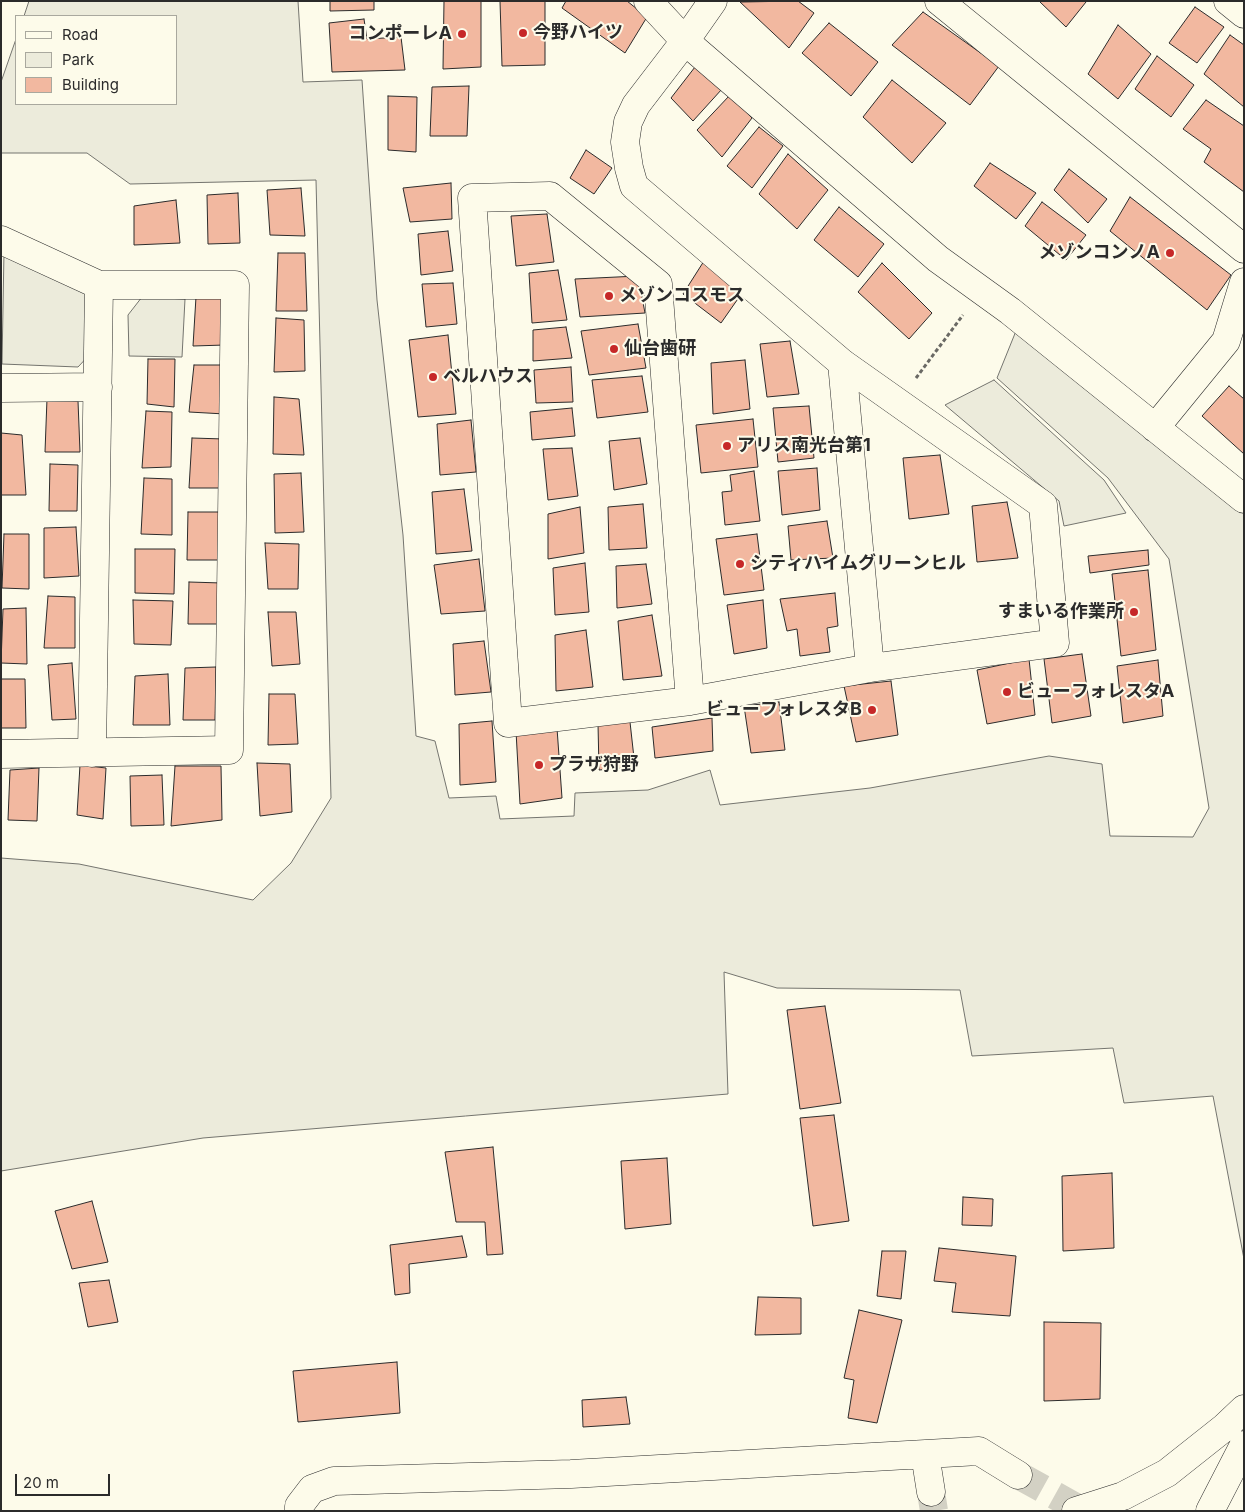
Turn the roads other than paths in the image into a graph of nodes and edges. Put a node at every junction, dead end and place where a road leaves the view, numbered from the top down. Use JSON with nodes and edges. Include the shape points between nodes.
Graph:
{"nodes":[{"id":1,"x":648,"y":1,"type":"edge"},
{"id":2,"x":713,"y":1,"type":"edge"},
{"id":3,"x":939,"y":1,"type":"edge"},
{"id":4,"x":1228,"y":1,"type":"edge"},
{"id":5,"x":1244,"y":14,"type":"edge"},
{"id":6,"x":686,"y":41,"type":"junction"},
{"id":7,"x":1,"y":240,"type":"edge"},
{"id":8,"x":1244,"y":248,"type":"edge"},
{"id":9,"x":1244,"y":282,"type":"edge"},
{"id":10,"x":99,"y":285,"type":"junction"},
{"id":11,"x":1235,"y":348,"type":"edge"},
{"id":12,"x":842,"y":362,"type":"junction"},
{"id":13,"x":98,"y":387,"type":"junction"},
{"id":14,"x":1,"y":388,"type":"edge"},
{"id":15,"x":1155,"y":428,"type":"junction"},
{"id":16,"x":1244,"y":499,"type":"edge"},
{"id":17,"x":870,"y":668,"type":"junction"},
{"id":18,"x":690,"y":701,"type":"junction"},
{"id":19,"x":92,"y":753,"type":"junction"},
{"id":20,"x":1,"y":754,"type":"edge"},
{"id":21,"x":1244,"y":1409,"type":"edge"},
{"id":22,"x":1244,"y":1445,"type":"edge"},
{"id":23,"x":925,"y":1454,"type":"junction"},
{"id":24,"x":1018,"y":1475,"type":"tunnel mouth"},
{"id":25,"x":931,"y":1492,"type":"tunnel mouth"},
{"id":26,"x":299,"y":1511,"type":"edge"},
{"id":27,"x":1076,"y":1511,"type":"edge"},
{"id":28,"x":1210,"y":1511,"type":"edge"}],
"edges":[{"from":1,"to":6,"type":"main road"},
{"from":2,"to":6,"type":"main road"},
{"from":3,"to":8,"type":"main road"},
{"from":4,"to":5,"type":"main road"},
{"from":6,"to":12,"type":"main road","via":[[636,104],[628,122],[625,142],[634,186]]},
{"from":6,"to":15,"type":"main road","via":[[938,259],[1010,311]]},
{"from":7,"to":10,"type":"main road"},
{"from":9,"to":11,"type":"main road"},
{"from":10,"to":13,"type":"main road"},
{"from":10,"to":19,"type":"main road","via":[[235,285],[229,750]]},
{"from":11,"to":15,"type":"main road"},
{"from":12,"to":17,"type":"main road"},
{"from":12,"to":17,"type":"main road","via":[[1044,505],[1055,643]]},
{"from":13,"to":14,"type":"main road"},
{"from":13,"to":19,"type":"main road"},
{"from":15,"to":16,"type":"main road"},
{"from":17,"to":18,"type":"main road"},
{"from":18,"to":18,"type":"main road","via":[[508,724],[472,198],[550,196],[658,284]]},
{"from":19,"to":20,"type":"main road"},
{"from":21,"to":27,"type":"main road","via":[[1167,1473],[1123,1496]]},
{"from":22,"to":28,"type":"main road"},
{"from":23,"to":24,"type":"main road","via":[[979,1451]]},
{"from":23,"to":25,"type":"main road"},
{"from":23,"to":26,"type":"main road","via":[[571,1474],[334,1481],[312,1489],[299,1506]]}]}
